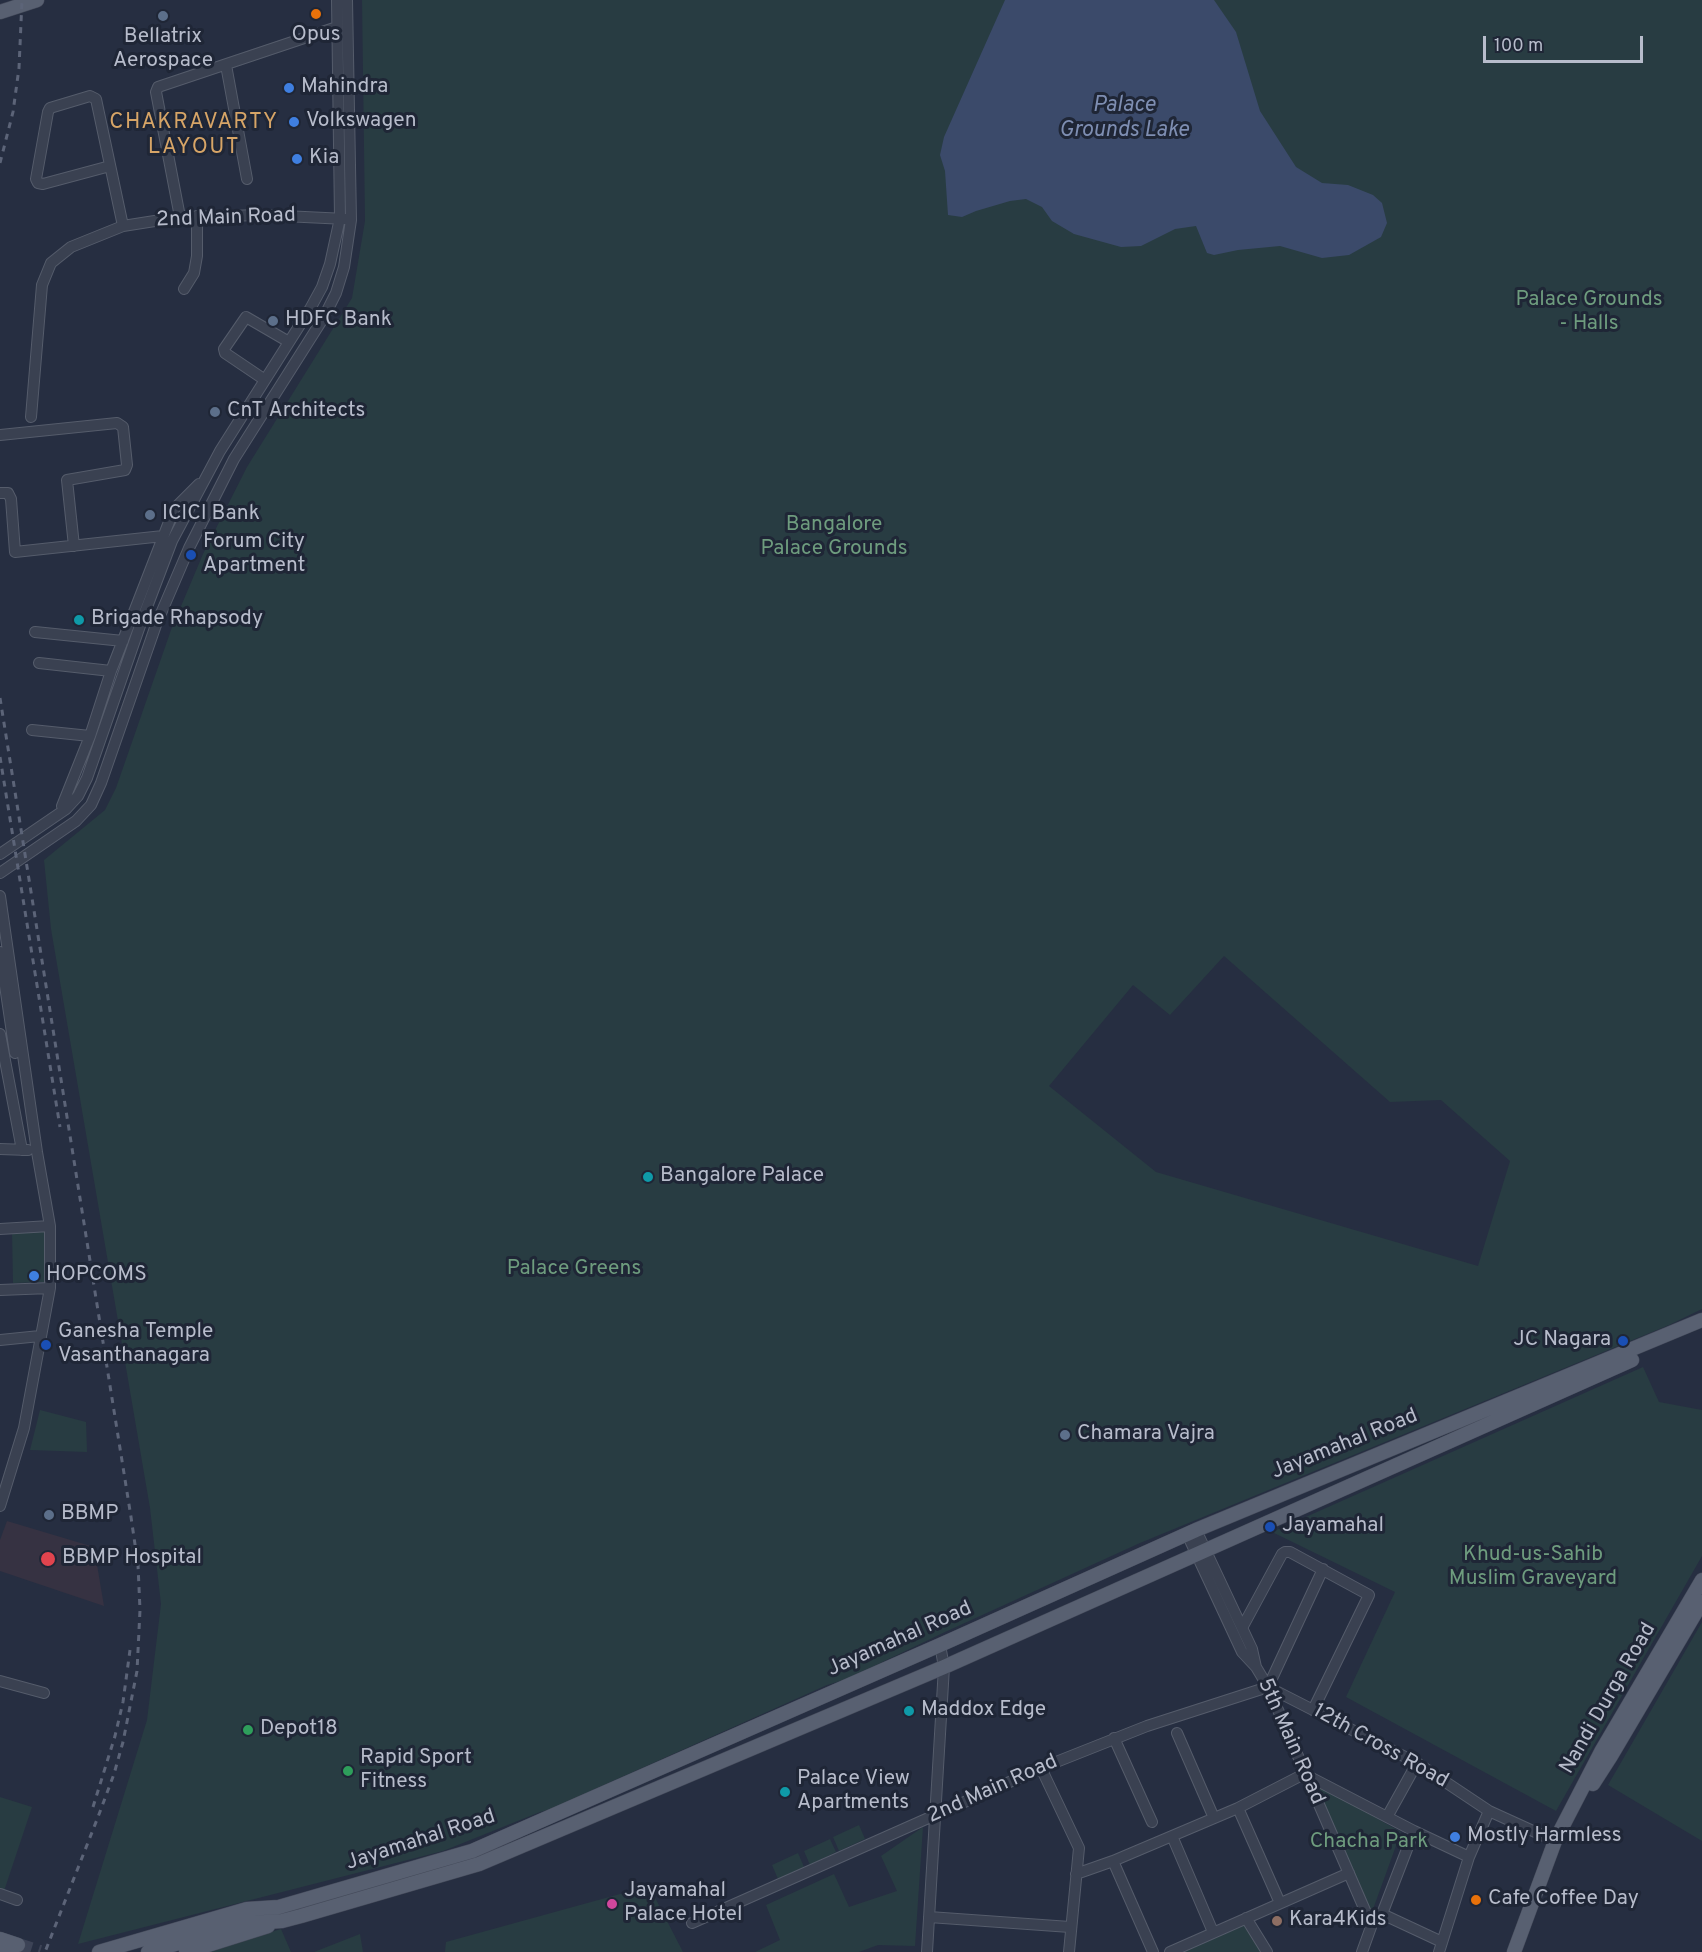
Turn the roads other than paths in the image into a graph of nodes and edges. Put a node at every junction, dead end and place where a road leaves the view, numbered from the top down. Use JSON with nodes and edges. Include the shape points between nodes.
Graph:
{"nodes":[{"id":1,"x":37,"y":0,"type":"edge"},
{"id":2,"x":337,"y":0,"type":"edge"},
{"id":3,"x":347,"y":0,"type":"edge"},
{"id":4,"x":0,"y":12,"type":"edge"},
{"id":5,"x":337,"y":27,"type":"junction"},
{"id":6,"x":226,"y":64,"type":"junction"},
{"id":7,"x":110,"y":166,"type":"junction"},
{"id":8,"x":247,"y":179,"type":"dead end"},
{"id":9,"x":197,"y":216,"type":"junction"},
{"id":10,"x":180,"y":217,"type":"junction"},
{"id":11,"x":339,"y":218,"type":"junction"},
{"id":12,"x":351,"y":220,"type":"junction"},
{"id":13,"x":123,"y":226,"type":"junction"},
{"id":14,"x":184,"y":289,"type":"dead end"},
{"id":15,"x":289,"y":342,"type":"junction"},
{"id":16,"x":265,"y":380,"type":"junction"},
{"id":17,"x":31,"y":417,"type":"dead end"},
{"id":18,"x":0,"y":435,"type":"edge"},
{"id":19,"x":220,"y":451,"type":"junction"},
{"id":20,"x":234,"y":459,"type":"junction"},
{"id":21,"x":206,"y":478,"type":"junction"},
{"id":22,"x":0,"y":493,"type":"edge"},
{"id":23,"x":163,"y":536,"type":"junction"},
{"id":24,"x":74,"y":546,"type":"junction"},
{"id":25,"x":35,"y":632,"type":"dead end"},
{"id":26,"x":123,"y":641,"type":"junction"},
{"id":27,"x":39,"y":663,"type":"dead end"},
{"id":28,"x":111,"y":671,"type":"junction"},
{"id":29,"x":33,"y":730,"type":"dead end"},
{"id":30,"x":90,"y":736,"type":"junction"},
{"id":31,"x":62,"y":806,"type":"dead end"},
{"id":32,"x":38,"y":828,"type":"junction"},
{"id":33,"x":47,"y":841,"type":"junction"},
{"id":34,"x":0,"y":854,"type":"edge"},
{"id":35,"x":0,"y":873,"type":"edge"},
{"id":36,"x":0,"y":896,"type":"edge"},
{"id":37,"x":0,"y":952,"type":"edge"},
{"id":38,"x":0,"y":1034,"type":"edge"},
{"id":39,"x":4,"y":1074,"type":"edge"},
{"id":40,"x":35,"y":1140,"type":"junction"},
{"id":41,"x":0,"y":1149,"type":"edge"},
{"id":42,"x":22,"y":1150,"type":"junction"},
{"id":43,"x":37,"y":1152,"type":"junction"},
{"id":44,"x":51,"y":1226,"type":"junction"},
{"id":45,"x":0,"y":1229,"type":"edge"},
{"id":46,"x":50,"y":1288,"type":"junction"},
{"id":47,"x":0,"y":1290,"type":"edge"},
{"id":48,"x":1702,"y":1320,"type":"edge"},
{"id":49,"x":1702,"y":1329,"type":"edge"},
{"id":50,"x":40,"y":1336,"type":"junction"},
{"id":51,"x":0,"y":1340,"type":"edge"},
{"id":52,"x":0,"y":1504,"type":"edge"},
{"id":53,"x":1192,"y":1532,"type":"junction"},
{"id":54,"x":1201,"y":1552,"type":"junction"},
{"id":55,"x":1323,"y":1569,"type":"junction"},
{"id":56,"x":1702,"y":1580,"type":"edge"},
{"id":57,"x":1702,"y":1602,"type":"edge"},
{"id":58,"x":1242,"y":1628,"type":"junction"},
{"id":59,"x":940,"y":1645,"type":"junction"},
{"id":60,"x":944,"y":1666,"type":"junction"},
{"id":61,"x":1256,"y":1667,"type":"junction"},
{"id":62,"x":0,"y":1681,"type":"edge"},
{"id":63,"x":1268,"y":1687,"type":"junction"},
{"id":64,"x":44,"y":1693,"type":"dead end"},
{"id":65,"x":1313,"y":1710,"type":"junction"},
{"id":66,"x":1177,"y":1733,"type":"dead end"},
{"id":67,"x":1114,"y":1738,"type":"junction"},
{"id":68,"x":1417,"y":1762,"type":"junction"},
{"id":69,"x":1041,"y":1768,"type":"junction"},
{"id":70,"x":1304,"y":1774,"type":"junction"},
{"id":71,"x":1238,"y":1808,"type":"junction"},
{"id":72,"x":1489,"y":1811,"type":"junction"},
{"id":73,"x":936,"y":1814,"type":"junction"},
{"id":74,"x":1387,"y":1817,"type":"junction"},
{"id":75,"x":1214,"y":1818,"type":"junction"},
{"id":76,"x":1152,"y":1822,"type":"dead end"},
{"id":77,"x":1414,"y":1831,"type":"junction"},
{"id":78,"x":1172,"y":1836,"type":"junction"},
{"id":79,"x":1555,"y":1841,"type":"junction"},
{"id":80,"x":1469,"y":1857,"type":"junction"},
{"id":81,"x":1113,"y":1861,"type":"junction"},
{"id":82,"x":1349,"y":1873,"type":"junction"},
{"id":83,"x":1076,"y":1874,"type":"junction"},
{"id":84,"x":0,"y":1894,"type":"edge"},
{"id":85,"x":17,"y":1900,"type":"dead end"},
{"id":86,"x":1280,"y":1903,"type":"junction"},
{"id":87,"x":1382,"y":1914,"type":"junction"},
{"id":88,"x":1366,"y":1915,"type":"junction"},
{"id":89,"x":930,"y":1917,"type":"junction"},
{"id":90,"x":1246,"y":1918,"type":"junction"},
{"id":91,"x":282,"y":1921,"type":"junction"},
{"id":92,"x":692,"y":1923,"type":"dead end"},
{"id":93,"x":1070,"y":1927,"type":"junction"},
{"id":94,"x":1213,"y":1932,"type":"junction"},
{"id":95,"x":0,"y":1939,"type":"edge"},
{"id":96,"x":1440,"y":1947,"type":"edge"},
{"id":97,"x":14,"y":1948,"type":"edge"},
{"id":98,"x":0,"y":1949,"type":"edge"},
{"id":99,"x":99,"y":1952,"type":"edge"},
{"id":100,"x":148,"y":1952,"type":"edge"},
{"id":101,"x":186,"y":1952,"type":"edge"},
{"id":102,"x":927,"y":1952,"type":"edge"},
{"id":103,"x":1069,"y":1952,"type":"edge"},
{"id":104,"x":1153,"y":1952,"type":"edge"},
{"id":105,"x":1170,"y":1952,"type":"edge"},
{"id":106,"x":1267,"y":1952,"type":"edge"},
{"id":107,"x":1362,"y":1952,"type":"edge"},
{"id":108,"x":1514,"y":1952,"type":"edge"}],
"edges":[{"from":1,"to":4,"type":"main road"},
{"from":2,"to":5,"type":"street"},
{"from":3,"to":12,"type":"street"},
{"from":5,"to":6,"type":"street"},
{"from":5,"to":11,"type":"street"},
{"from":6,"to":8,"type":"street"},
{"from":6,"to":10,"type":"street","via":[[157,90]]},
{"from":7,"to":7,"type":"street","via":[[96,99],[90,96],[50,108],[37,182],[43,184]]},
{"from":7,"to":13,"type":"street"},
{"from":9,"to":10,"type":"street","name":"2nd Main Road"},
{"from":9,"to":11,"type":"street","name":"2nd Main Road"},
{"from":9,"to":14,"type":"street","via":[[194,273]]},
{"from":10,"to":13,"type":"street","name":"2nd Main Road"},
{"from":11,"to":12,"type":"street","name":"2nd Main Road"},
{"from":11,"to":15,"type":"street","via":[[322,287]]},
{"from":12,"to":20,"type":"street","via":[[336,293]]},
{"from":13,"to":17,"type":"street","name":"2nd Main Road","via":[[71,247],[58,256],[46,273]]},
{"from":15,"to":16,"type":"street"},
{"from":15,"to":16,"type":"street","via":[[246,317],[224,349]]},
{"from":16,"to":19,"type":"street"},
{"from":18,"to":24,"type":"street","via":[[117,423],[123,427],[126,470],[67,480]]},
{"from":19,"to":20,"type":"street"},
{"from":19,"to":21,"type":"street"},
{"from":20,"to":33,"type":"street","via":[[156,625],[91,805]]},
{"from":21,"to":23,"type":"street","via":[[174,510]]},
{"from":21,"to":32,"type":"street","via":[[172,542],[87,778],[66,809]]},
{"from":22,"to":24,"type":"street","via":[[8,493],[11,499],[15,552]]},
{"from":23,"to":24,"type":"street"},
{"from":23,"to":26,"type":"street"},
{"from":25,"to":26,"type":"street"},
{"from":26,"to":28,"type":"street"},
{"from":27,"to":28,"type":"street"},
{"from":28,"to":30,"type":"street"},
{"from":29,"to":30,"type":"street"},
{"from":30,"to":31,"type":"street"},
{"from":32,"to":33,"type":"street"},
{"from":32,"to":34,"type":"street"},
{"from":33,"to":35,"type":"street"},
{"from":36,"to":40,"type":"street"},
{"from":37,"to":40,"type":"street","via":[[26,1125]]},
{"from":38,"to":39,"type":"street"},
{"from":39,"to":42,"type":"street"},
{"from":40,"to":43,"type":"street"},
{"from":41,"to":42,"type":"street"},
{"from":42,"to":43,"type":"street"},
{"from":43,"to":44,"type":"street"},
{"from":44,"to":45,"type":"street"},
{"from":44,"to":46,"type":"street"},
{"from":46,"to":47,"type":"street"},
{"from":46,"to":50,"type":"street"},
{"from":48,"to":53,"type":"main road","name":"Jayamahal Road"},
{"from":49,"to":54,"type":"main road","name":"Jayamahal Road"},
{"from":50,"to":51,"type":"street"},
{"from":50,"to":52,"type":"street","via":[[24,1428]]},
{"from":53,"to":54,"type":"street"},
{"from":53,"to":59,"type":"main road","name":"Jayamahal Road"},
{"from":54,"to":58,"type":"street","name":"5th Main Road"},
{"from":54,"to":60,"type":"main road","name":"Jayamahal Road"},
{"from":54,"to":61,"type":"street","name":"5th Main Road","via":[[1242,1652]]},
{"from":55,"to":58,"type":"street","via":[[1290,1551],[1282,1554]]},
{"from":55,"to":63,"type":"street"},
{"from":55,"to":65,"type":"street","via":[[1369,1595]]},
{"from":56,"to":79,"type":"main road","name":"Nandi Durga Road","via":[[1602,1750]]},
{"from":57,"to":79,"type":"main road","name":"Nandi Durga Road","via":[[1611,1756]]},
{"from":58,"to":61,"type":"street","name":"5th Main Road"},
{"from":59,"to":60,"type":"street"},
{"from":59,"to":99,"type":"main road","name":"Jayamahal Road","via":[[472,1851],[279,1907],[247,1909]]},
{"from":60,"to":73,"type":"street"},
{"from":60,"to":91,"type":"main road","name":"Jayamahal Road","via":[[479,1864]]},
{"from":61,"to":63,"type":"street","name":"5th Main Road"},
{"from":62,"to":64,"type":"street"},
{"from":63,"to":65,"type":"street","name":"12th Cross Road"},
{"from":63,"to":67,"type":"street","name":"2nd Main Road"},
{"from":63,"to":70,"type":"street","name":"5th Main Road"},
{"from":65,"to":68,"type":"street","name":"12th Cross Road"},
{"from":66,"to":75,"type":"street"},
{"from":67,"to":69,"type":"street","name":"2nd Main Road"},
{"from":67,"to":76,"type":"street"},
{"from":68,"to":72,"type":"street","name":"12th Cross Road"},
{"from":68,"to":74,"type":"street"},
{"from":69,"to":73,"type":"street","name":"2nd Main Road"},
{"from":69,"to":83,"type":"street","via":[[1079,1848]]},
{"from":70,"to":71,"type":"street"},
{"from":70,"to":74,"type":"street"},
{"from":70,"to":82,"type":"street","name":"5th Main Road"},
{"from":71,"to":75,"type":"street"},
{"from":71,"to":86,"type":"street"},
{"from":72,"to":79,"type":"street","name":"12th Cross Road"},
{"from":72,"to":80,"type":"street"},
{"from":73,"to":89,"type":"street"},
{"from":73,"to":92,"type":"street","name":"2nd Main Road"},
{"from":74,"to":77,"type":"street"},
{"from":75,"to":78,"type":"street"},
{"from":77,"to":80,"type":"street"},
{"from":77,"to":87,"type":"street"},
{"from":78,"to":81,"type":"street"},
{"from":78,"to":94,"type":"street"},
{"from":79,"to":108,"type":"main road","name":"Nandi Durga Road"},
{"from":80,"to":96,"type":"street"},
{"from":81,"to":83,"type":"street"},
{"from":81,"to":104,"type":"street"},
{"from":82,"to":86,"type":"street"},
{"from":82,"to":88,"type":"street","name":"5th Main Road"},
{"from":83,"to":93,"type":"street"},
{"from":84,"to":85,"type":"street"},
{"from":86,"to":90,"type":"street"},
{"from":87,"to":88,"type":"street"},
{"from":87,"to":96,"type":"street"},
{"from":88,"to":107,"type":"street","name":"5th Main Road","via":[[1371,1927]]},
{"from":89,"to":93,"type":"street"},
{"from":89,"to":102,"type":"street"},
{"from":90,"to":94,"type":"street"},
{"from":90,"to":106,"type":"street"},
{"from":91,"to":100,"type":"main road","name":"Jayamahal Road","via":[[248,1923]]},
{"from":91,"to":101,"type":"main road"},
{"from":93,"to":103,"type":"street"},
{"from":94,"to":105,"type":"street"},
{"from":95,"to":97,"type":"main road"},
{"from":97,"to":98,"type":"main road"}]}
